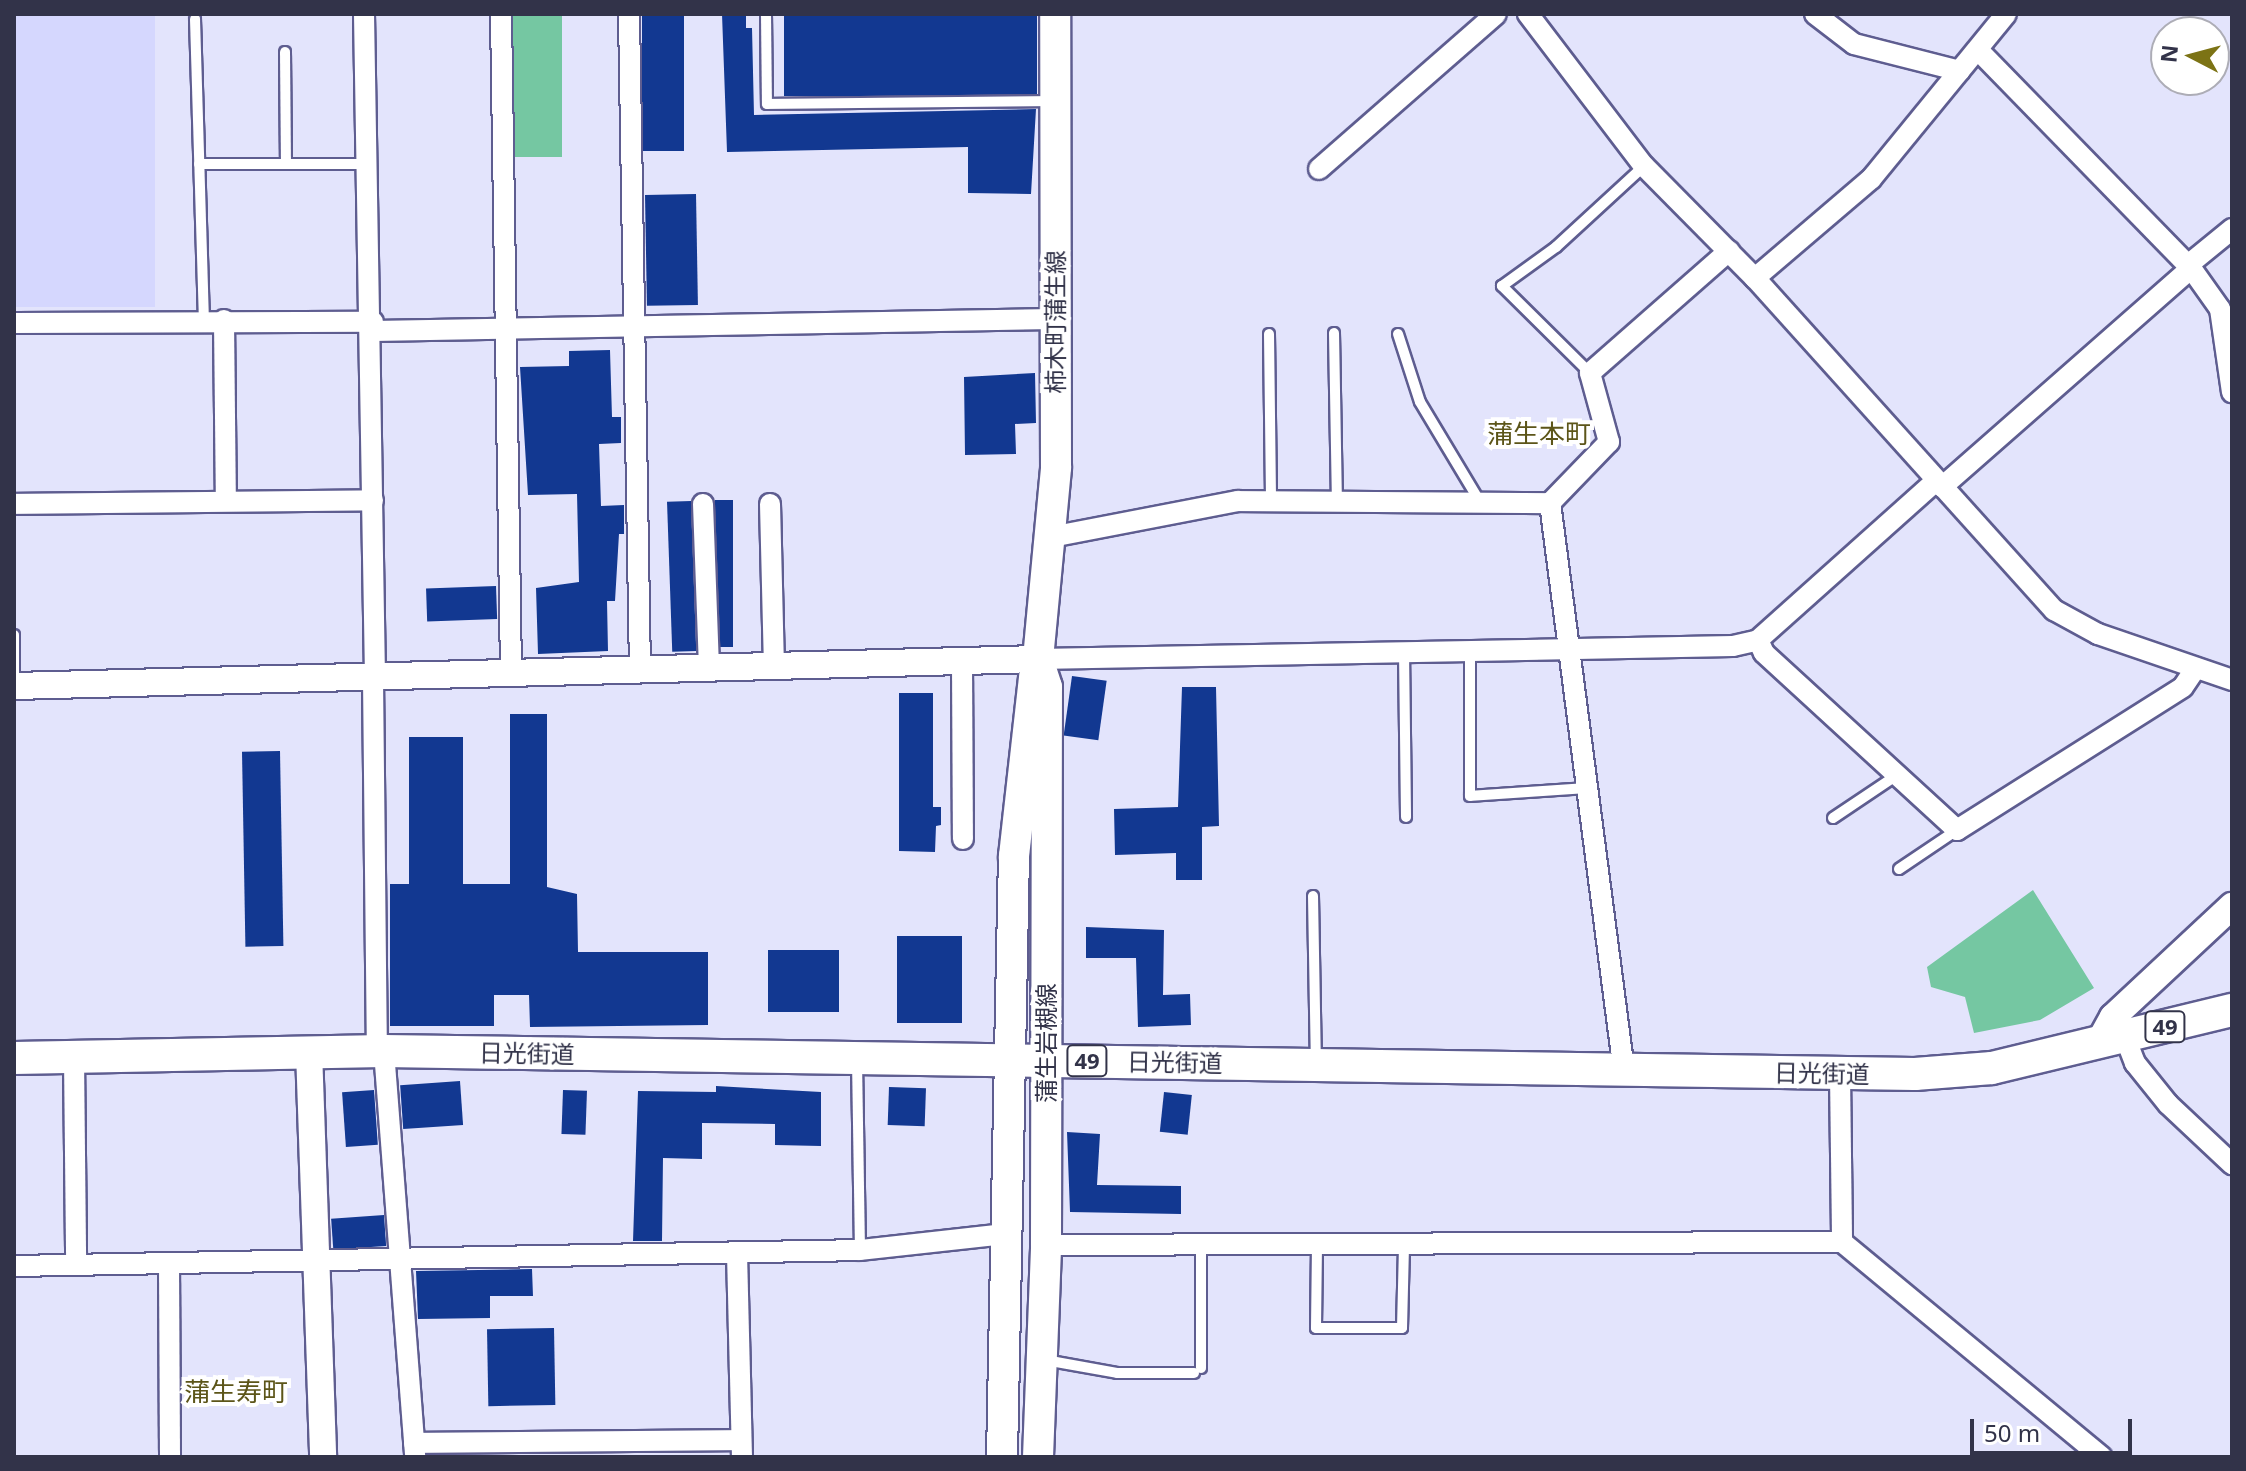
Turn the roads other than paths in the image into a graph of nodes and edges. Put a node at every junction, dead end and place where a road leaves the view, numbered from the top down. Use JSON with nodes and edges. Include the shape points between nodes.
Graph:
{"nodes":[{"id":1,"x":364,"y":14,"type":"edge"},
{"id":2,"x":501,"y":14,"type":"edge"},
{"id":3,"x":629,"y":14,"type":"edge"},
{"id":4,"x":766,"y":14,"type":"edge"},
{"id":5,"x":1055,"y":14,"type":"edge"},
{"id":6,"x":1496,"y":14,"type":"edge"},
{"id":7,"x":1528,"y":14,"type":"edge"},
{"id":8,"x":1815,"y":14,"type":"edge"},
{"id":9,"x":2006,"y":14,"type":"edge"},
{"id":10,"x":195,"y":19,"type":"dead end"},
{"id":11,"x":1978,"y":50,"type":"junction"},
{"id":12,"x":285,"y":52,"type":"dead end"},
{"id":13,"x":1960,"y":71,"type":"junction"},
{"id":14,"x":1053,"y":101,"type":"junction"},
{"id":15,"x":199,"y":164,"type":"junction"},
{"id":16,"x":286,"y":164,"type":"junction"},
{"id":17,"x":367,"y":164,"type":"junction"},
{"id":18,"x":1644,"y":166,"type":"junction"},
{"id":19,"x":1319,"y":169,"type":"dead end"},
{"id":20,"x":2232,"y":229,"type":"edge"},
{"id":21,"x":1729,"y":251,"type":"junction"},
{"id":22,"x":2189,"y":266,"type":"junction"},
{"id":23,"x":1755,"y":278,"type":"junction"},
{"id":24,"x":1054,"y":319,"type":"junction"},
{"id":25,"x":214,"y":320,"type":"junction"},
{"id":26,"x":14,"y":323,"type":"edge"},
{"id":27,"x":633,"y":325,"type":"junction"},
{"id":28,"x":373,"y":327,"type":"junction"},
{"id":29,"x":507,"y":331,"type":"junction"},
{"id":30,"x":1334,"y":333,"type":"dead end"},
{"id":31,"x":1269,"y":334,"type":"dead end"},
{"id":32,"x":1398,"y":334,"type":"dead end"},
{"id":33,"x":1590,"y":373,"type":"junction"},
{"id":34,"x":2232,"y":392,"type":"edge"},
{"id":35,"x":1939,"y":484,"type":"junction"},
{"id":36,"x":373,"y":500,"type":"junction"},
{"id":37,"x":1271,"y":500,"type":"junction"},
{"id":38,"x":1479,"y":500,"type":"junction"},
{"id":39,"x":226,"y":501,"type":"junction"},
{"id":40,"x":1337,"y":501,"type":"junction"},
{"id":41,"x":1550,"y":503,"type":"junction"},
{"id":42,"x":14,"y":504,"type":"edge"},
{"id":43,"x":703,"y":504,"type":"dead end"},
{"id":44,"x":770,"y":504,"type":"dead end"},
{"id":45,"x":1051,"y":537,"type":"junction"},
{"id":46,"x":14,"y":635,"type":"edge"},
{"id":47,"x":1758,"y":640,"type":"junction"},
{"id":48,"x":1039,"y":645,"type":"junction"},
{"id":49,"x":1568,"y":648,"type":"junction"},
{"id":50,"x":1470,"y":649,"type":"junction"},
{"id":51,"x":1404,"y":650,"type":"junction"},
{"id":52,"x":962,"y":662,"type":"junction"},
{"id":53,"x":774,"y":668,"type":"junction"},
{"id":54,"x":2196,"y":668,"type":"junction"},
{"id":55,"x":709,"y":670,"type":"junction"},
{"id":56,"x":640,"y":672,"type":"junction"},
{"id":57,"x":511,"y":675,"type":"junction"},
{"id":58,"x":374,"y":678,"type":"junction"},
{"id":59,"x":2232,"y":680,"type":"edge"},
{"id":60,"x":14,"y":686,"type":"edge"},
{"id":61,"x":1897,"y":775,"type":"junction"},
{"id":62,"x":1586,"y":788,"type":"junction"},
{"id":63,"x":1406,"y":817,"type":"dead end"},
{"id":64,"x":1833,"y":818,"type":"dead end"},
{"id":65,"x":1957,"y":830,"type":"junction"},
{"id":66,"x":963,"y":839,"type":"dead end"},
{"id":67,"x":1899,"y":869,"type":"dead end"},
{"id":68,"x":1313,"y":896,"type":"dead end"},
{"id":69,"x":2232,"y":906,"type":"edge"},
{"id":70,"x":2232,"y":1010,"type":"edge"},
{"id":71,"x":2112,"y":1040,"type":"junction"},
{"id":72,"x":309,"y":1051,"type":"junction"},
{"id":73,"x":381,"y":1051,"type":"junction"},
{"id":74,"x":74,"y":1057,"type":"junction"},
{"id":75,"x":857,"y":1057,"type":"junction"},
{"id":76,"x":14,"y":1058,"type":"edge"},
{"id":77,"x":1009,"y":1059,"type":"junction"},
{"id":78,"x":1047,"y":1060,"type":"junction"},
{"id":79,"x":1316,"y":1064,"type":"junction"},
{"id":80,"x":1624,"y":1071,"type":"junction"},
{"id":81,"x":1840,"y":1073,"type":"junction"},
{"id":82,"x":2232,"y":1164,"type":"edge"},
{"id":83,"x":1004,"y":1234,"type":"junction"},
{"id":84,"x":1842,"y":1242,"type":"junction"},
{"id":85,"x":1201,"y":1244,"type":"junction"},
{"id":86,"x":1046,"y":1245,"type":"junction"},
{"id":87,"x":1317,"y":1245,"type":"junction"},
{"id":88,"x":1404,"y":1245,"type":"junction"},
{"id":89,"x":860,"y":1250,"type":"junction"},
{"id":90,"x":737,"y":1253,"type":"junction"},
{"id":91,"x":400,"y":1258,"type":"junction"},
{"id":92,"x":316,"y":1260,"type":"junction"},
{"id":93,"x":169,"y":1264,"type":"junction"},
{"id":94,"x":76,"y":1265,"type":"junction"},
{"id":95,"x":14,"y":1266,"type":"edge"},
{"id":96,"x":1042,"y":1359,"type":"junction"},
{"id":97,"x":741,"y":1449,"type":"edge"},
{"id":98,"x":415,"y":1450,"type":"edge"},
{"id":99,"x":170,"y":1457,"type":"edge"},
{"id":100,"x":323,"y":1457,"type":"edge"},
{"id":101,"x":1002,"y":1457,"type":"edge"},
{"id":102,"x":1038,"y":1457,"type":"edge"},
{"id":103,"x":2102,"y":1457,"type":"edge"}],
"edges":[{"from":1,"to":17,"type":"street"},
{"from":2,"to":29,"type":"street"},
{"from":3,"to":27,"type":"street"},
{"from":4,"to":14,"type":"lane","via":[[767,104]]},
{"from":5,"to":14,"type":"main road","name":"柿木町蒲生線"},
{"from":6,"to":19,"type":"street"},
{"from":7,"to":18,"type":"street"},
{"from":8,"to":13,"type":"street","via":[[1854,44]]},
{"from":9,"to":11,"type":"street"},
{"from":10,"to":15,"type":"lane"},
{"from":11,"to":13,"type":"street"},
{"from":11,"to":22,"type":"street"},
{"from":12,"to":16,"type":"lane"},
{"from":13,"to":23,"type":"street","via":[[1871,179]]},
{"from":14,"to":24,"type":"main road","name":"柿木町蒲生線"},
{"from":15,"to":16,"type":"lane"},
{"from":15,"to":25,"type":"lane"},
{"from":16,"to":17,"type":"lane"},
{"from":17,"to":28,"type":"street"},
{"from":18,"to":21,"type":"street"},
{"from":18,"to":33,"type":"lane","via":[[1556,247],[1502,286]]},
{"from":20,"to":22,"type":"street"},
{"from":21,"to":23,"type":"street"},
{"from":21,"to":33,"type":"street"},
{"from":22,"to":34,"type":"street","via":[[2220,309]]},
{"from":22,"to":35,"type":"street"},
{"from":23,"to":35,"type":"street"},
{"from":24,"to":27,"type":"street"},
{"from":24,"to":45,"type":"main road","name":"柿木町蒲生線"},
{"from":25,"to":26,"type":"street"},
{"from":25,"to":28,"type":"street"},
{"from":25,"to":39,"type":"street"},
{"from":27,"to":29,"type":"street"},
{"from":27,"to":56,"type":"street"},
{"from":28,"to":29,"type":"street"},
{"from":28,"to":36,"type":"street"},
{"from":29,"to":57,"type":"street"},
{"from":30,"to":40,"type":"lane"},
{"from":31,"to":37,"type":"lane"},
{"from":32,"to":38,"type":"lane","via":[[1420,402]]},
{"from":33,"to":41,"type":"street","via":[[1609,442]]},
{"from":35,"to":47,"type":"street"},
{"from":35,"to":54,"type":"street","via":[[2054,610],[2098,634]]},
{"from":36,"to":39,"type":"street"},
{"from":36,"to":58,"type":"street"},
{"from":37,"to":40,"type":"street"},
{"from":37,"to":45,"type":"street","via":[[1238,501]]},
{"from":38,"to":40,"type":"street"},
{"from":38,"to":41,"type":"street"},
{"from":39,"to":42,"type":"street"},
{"from":41,"to":49,"type":"street"},
{"from":43,"to":55,"type":"street"},
{"from":44,"to":53,"type":"street"},
{"from":45,"to":48,"type":"main road","name":"柿木町蒲生線"},
{"from":46,"to":60,"type":"lane"},
{"from":47,"to":49,"type":"street","via":[[1733,646]]},
{"from":47,"to":61,"type":"street","via":[[1764,653]]},
{"from":48,"to":51,"type":"street"},
{"from":48,"to":52,"type":"street"},
{"from":48,"to":77,"type":"main road","name":"柿木町蒲生線","via":[[1028,690],[1014,856]]},
{"from":48,"to":78,"type":"main road","name":"蒲生岩槻線","via":[[1047,687]]},
{"from":49,"to":50,"type":"street"},
{"from":49,"to":62,"type":"street"},
{"from":50,"to":51,"type":"street"},
{"from":50,"to":62,"type":"lane","via":[[1470,796]]},
{"from":51,"to":63,"type":"lane"},
{"from":52,"to":53,"type":"street"},
{"from":52,"to":66,"type":"street"},
{"from":53,"to":55,"type":"street"},
{"from":54,"to":59,"type":"street"},
{"from":54,"to":65,"type":"street","via":[[2183,687]]},
{"from":55,"to":56,"type":"street"},
{"from":56,"to":57,"type":"street"},
{"from":57,"to":58,"type":"street"},
{"from":58,"to":60,"type":"street"},
{"from":58,"to":73,"type":"street"},
{"from":61,"to":64,"type":"lane"},
{"from":61,"to":65,"type":"street"},
{"from":62,"to":80,"type":"street"},
{"from":65,"to":67,"type":"lane"},
{"from":68,"to":79,"type":"lane"},
{"from":69,"to":71,"type":"street","via":[[2113,1017]]},
{"from":70,"to":71,"type":"main road","name":"日光街道","number":"49"},
{"from":71,"to":81,"type":"main road","name":"日光街道","number":"49","via":[[1957,1072]]},
{"from":71,"to":82,"type":"street","via":[[2168,1104]]},
{"from":72,"to":73,"type":"main road","name":"日光街道","number":"49"},
{"from":72,"to":74,"type":"main road","name":"日光街道","number":"49"},
{"from":72,"to":92,"type":"street"},
{"from":73,"to":75,"type":"main road","name":"日光街道","number":"49"},
{"from":73,"to":91,"type":"street"},
{"from":74,"to":76,"type":"main road","name":"日光街道","number":"49"},
{"from":74,"to":94,"type":"street"},
{"from":75,"to":77,"type":"main road","name":"日光街道","number":"49"},
{"from":75,"to":89,"type":"lane"},
{"from":77,"to":78,"type":"main road","name":"日光街道","number":"49"},
{"from":77,"to":83,"type":"main road","name":"蒲生岩槻線"},
{"from":78,"to":79,"type":"main road","name":"日光街道","number":"49"},
{"from":78,"to":86,"type":"main road","name":"蒲生岩槻線"},
{"from":79,"to":80,"type":"main road","name":"日光街道","number":"49"},
{"from":80,"to":81,"type":"main road","name":"日光街道","number":"49"},
{"from":81,"to":84,"type":"street"},
{"from":83,"to":89,"type":"street"},
{"from":83,"to":101,"type":"main road","name":"蒲生岩槻線"},
{"from":84,"to":88,"type":"street"},
{"from":84,"to":103,"type":"street"},
{"from":85,"to":86,"type":"street"},
{"from":85,"to":87,"type":"street"},
{"from":85,"to":96,"type":"lane","via":[[1197,1371],[1117,1373]]},
{"from":86,"to":96,"type":"main road","name":"蒲生岩槻線"},
{"from":87,"to":88,"type":"street"},
{"from":87,"to":88,"type":"lane","via":[[1316,1328],[1402,1328]]},
{"from":89,"to":90,"type":"street"},
{"from":90,"to":91,"type":"street"},
{"from":90,"to":97,"type":"street"},
{"from":91,"to":92,"type":"street"},
{"from":91,"to":98,"type":"street"},
{"from":92,"to":93,"type":"street"},
{"from":92,"to":100,"type":"street"},
{"from":93,"to":94,"type":"street"},
{"from":93,"to":99,"type":"street"},
{"from":94,"to":95,"type":"street"},
{"from":96,"to":102,"type":"main road","name":"蒲生岩槻線"},
{"from":97,"to":98,"type":"street"}]}
